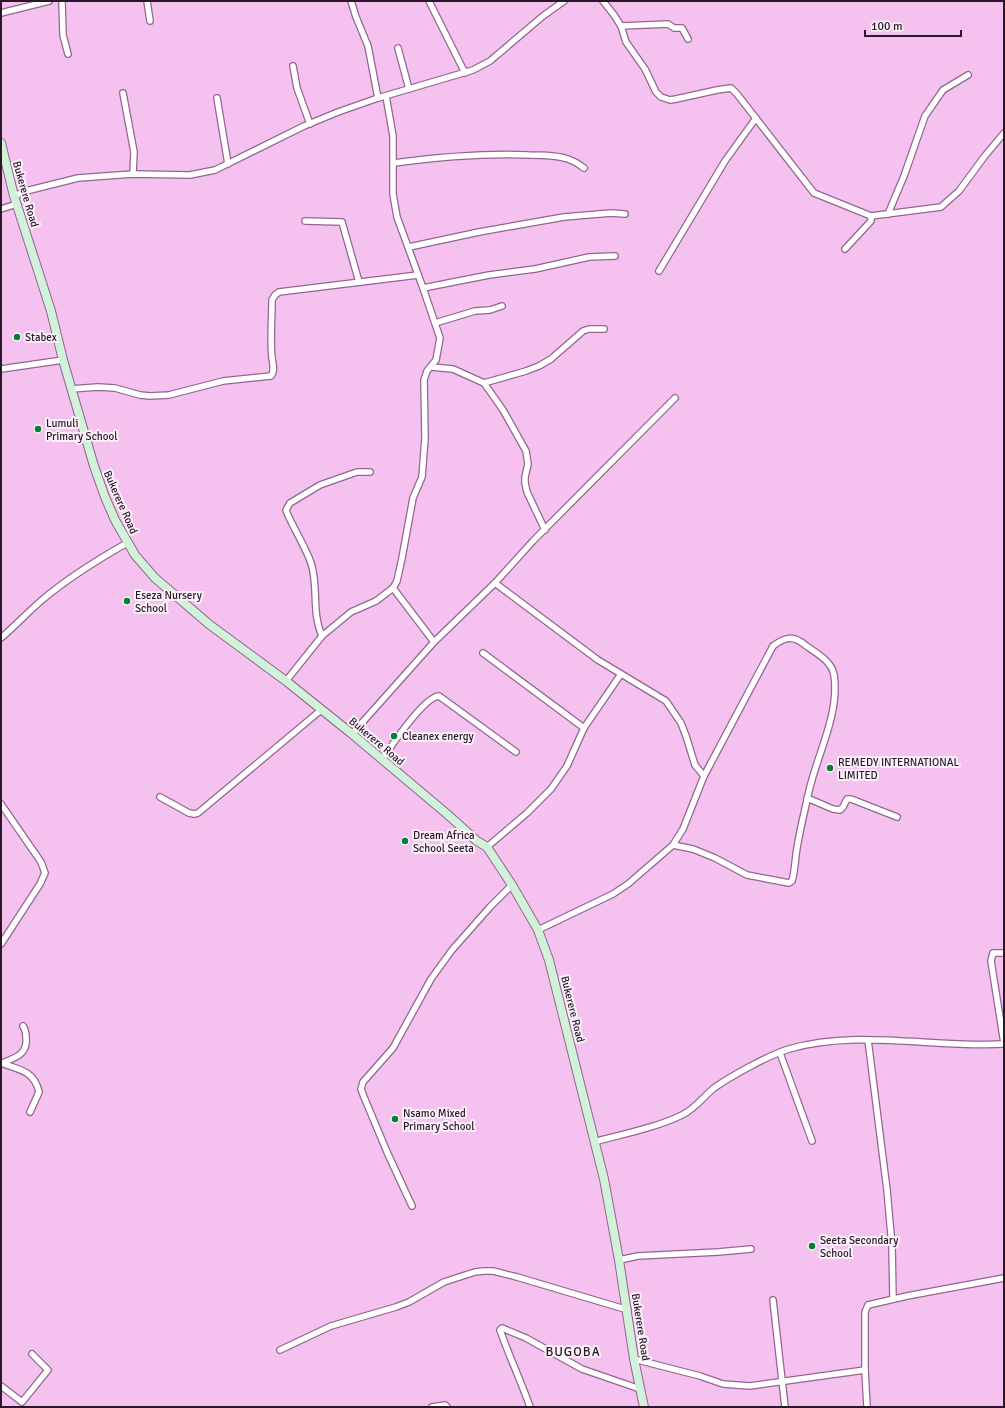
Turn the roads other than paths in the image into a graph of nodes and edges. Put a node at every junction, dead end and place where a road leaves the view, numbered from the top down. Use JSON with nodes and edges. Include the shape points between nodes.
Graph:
{"nodes":[{"id":1,"x":49,"y":1,"type":"edge"},
{"id":2,"x":62,"y":1,"type":"edge"},
{"id":3,"x":147,"y":1,"type":"edge"},
{"id":4,"x":351,"y":1,"type":"edge"},
{"id":5,"x":429,"y":1,"type":"edge"},
{"id":6,"x":564,"y":1,"type":"edge"},
{"id":7,"x":604,"y":1,"type":"edge"},
{"id":8,"x":1,"y":13,"type":"edge"},
{"id":9,"x":150,"y":21,"type":"dead end"},
{"id":10,"x":621,"y":26,"type":"junction"},
{"id":11,"x":688,"y":39,"type":"dead end"},
{"id":12,"x":398,"y":48,"type":"dead end"},
{"id":13,"x":68,"y":54,"type":"dead end"},
{"id":14,"x":293,"y":66,"type":"dead end"},
{"id":15,"x":465,"y":73,"type":"junction"},
{"id":16,"x":968,"y":75,"type":"dead end"},
{"id":17,"x":409,"y":89,"type":"junction"},
{"id":18,"x":123,"y":93,"type":"dead end"},
{"id":19,"x":386,"y":96,"type":"junction"},
{"id":20,"x":217,"y":98,"type":"dead end"},
{"id":21,"x":378,"y":98,"type":"junction"},
{"id":22,"x":756,"y":118,"type":"junction"},
{"id":23,"x":310,"y":124,"type":"junction"},
{"id":24,"x":1004,"y":133,"type":"edge"},
{"id":25,"x":1,"y":144,"type":"edge"},
{"id":26,"x":394,"y":163,"type":"junction"},
{"id":27,"x":228,"y":164,"type":"junction"},
{"id":28,"x":584,"y":168,"type":"dead end"},
{"id":29,"x":133,"y":174,"type":"junction"},
{"id":30,"x":16,"y":200,"type":"junction"},
{"id":31,"x":1,"y":209,"type":"edge"},
{"id":32,"x":625,"y":214,"type":"dead end"},
{"id":33,"x":888,"y":214,"type":"junction"},
{"id":34,"x":871,"y":216,"type":"junction"},
{"id":35,"x":305,"y":221,"type":"dead end"},
{"id":36,"x":409,"y":247,"type":"junction"},
{"id":37,"x":845,"y":249,"type":"dead end"},
{"id":38,"x":615,"y":256,"type":"dead end"},
{"id":39,"x":659,"y":271,"type":"dead end"},
{"id":40,"x":418,"y":275,"type":"junction"},
{"id":41,"x":359,"y":282,"type":"junction"},
{"id":42,"x":423,"y":288,"type":"junction"},
{"id":43,"x":502,"y":306,"type":"dead end"},
{"id":44,"x":435,"y":323,"type":"junction"},
{"id":45,"x":604,"y":329,"type":"dead end"},
{"id":46,"x":63,"y":360,"type":"junction"},
{"id":47,"x":431,"y":367,"type":"junction"},
{"id":48,"x":1,"y":369,"type":"edge"},
{"id":49,"x":484,"y":383,"type":"junction"},
{"id":50,"x":71,"y":389,"type":"junction"},
{"id":51,"x":675,"y":398,"type":"dead end"},
{"id":52,"x":370,"y":472,"type":"dead end"},
{"id":53,"x":545,"y":530,"type":"junction"},
{"id":54,"x":127,"y":543,"type":"junction"},
{"id":55,"x":495,"y":583,"type":"junction"},
{"id":56,"x":393,"y":588,"type":"junction"},
{"id":57,"x":322,"y":636,"type":"junction"},
{"id":58,"x":1,"y":638,"type":"edge"},
{"id":59,"x":434,"y":642,"type":"junction"},
{"id":60,"x":483,"y":653,"type":"dead end"},
{"id":61,"x":621,"y":674,"type":"junction"},
{"id":62,"x":286,"y":681,"type":"junction"},
{"id":63,"x":321,"y":710,"type":"junction"},
{"id":64,"x":584,"y":728,"type":"junction"},
{"id":65,"x":352,"y":734,"type":"junction"},
{"id":66,"x":516,"y":752,"type":"dead end"},
{"id":67,"x":382,"y":760,"type":"junction"},
{"id":68,"x":704,"y":776,"type":"junction"},
{"id":69,"x":160,"y":797,"type":"dead end"},
{"id":70,"x":807,"y":798,"type":"junction"},
{"id":71,"x":1,"y":804,"type":"edge"},
{"id":72,"x":897,"y":817,"type":"dead end"},
{"id":73,"x":673,"y":845,"type":"junction"},
{"id":74,"x":487,"y":847,"type":"junction"},
{"id":75,"x":512,"y":885,"type":"junction"},
{"id":76,"x":538,"y":930,"type":"junction"},
{"id":77,"x":1,"y":944,"type":"edge"},
{"id":78,"x":1004,"y":953,"type":"edge"},
{"id":79,"x":23,"y":1026,"type":"dead end"},
{"id":80,"x":868,"y":1040,"type":"junction"},
{"id":81,"x":1004,"y":1043,"type":"edge"},
{"id":82,"x":780,"y":1053,"type":"junction"},
{"id":83,"x":1,"y":1063,"type":"edge"},
{"id":84,"x":30,"y":1112,"type":"dead end"},
{"id":85,"x":812,"y":1141,"type":"dead end"},
{"id":86,"x":594,"y":1142,"type":"junction"},
{"id":87,"x":412,"y":1206,"type":"dead end"},
{"id":88,"x":751,"y":1249,"type":"dead end"},
{"id":89,"x":619,"y":1260,"type":"junction"},
{"id":90,"x":1004,"y":1278,"type":"edge"},
{"id":91,"x":893,"y":1299,"type":"junction"},
{"id":92,"x":773,"y":1300,"type":"dead end"},
{"id":93,"x":628,"y":1310,"type":"junction"},
{"id":94,"x":280,"y":1350,"type":"dead end"},
{"id":95,"x":32,"y":1354,"type":"dead end"},
{"id":96,"x":634,"y":1359,"type":"junction"},
{"id":97,"x":865,"y":1370,"type":"junction"},
{"id":98,"x":782,"y":1382,"type":"junction"},
{"id":99,"x":1,"y":1386,"type":"edge"},
{"id":100,"x":640,"y":1389,"type":"junction"},
{"id":101,"x":432,"y":1407,"type":"edge"},
{"id":102,"x":447,"y":1407,"type":"edge"},
{"id":103,"x":530,"y":1407,"type":"edge"},
{"id":104,"x":644,"y":1407,"type":"edge"},
{"id":105,"x":785,"y":1407,"type":"edge"},
{"id":106,"x":867,"y":1407,"type":"edge"}],
"edges":[{"from":1,"to":8,"type":"street"},
{"from":2,"to":13,"type":"street","via":[[63,35]]},
{"from":3,"to":9,"type":"street"},
{"from":4,"to":21,"type":"street","via":[[368,46]]},
{"from":5,"to":15,"type":"street"},
{"from":6,"to":15,"type":"street","via":[[542,16],[490,61]]},
{"from":7,"to":10,"type":"street"},
{"from":10,"to":11,"type":"street","via":[[668,24],[674,28],[682,28]]},
{"from":10,"to":22,"type":"street","via":[[626,42],[646,69],[656,92],[661,97],[670,100],[729,88]]},
{"from":12,"to":17,"type":"street"},
{"from":14,"to":23,"type":"street","via":[[296,88]]},
{"from":15,"to":17,"type":"street"},
{"from":16,"to":33,"type":"street","via":[[943,90],[925,116]]},
{"from":17,"to":19,"type":"street"},
{"from":18,"to":29,"type":"street","via":[[134,152]]},
{"from":19,"to":21,"type":"street"},
{"from":19,"to":26,"type":"street","via":[[393,136]]},
{"from":20,"to":27,"type":"street"},
{"from":21,"to":23,"type":"street"},
{"from":22,"to":34,"type":"street","via":[[814,193]]},
{"from":22,"to":39,"type":"street","via":[[725,161]]},
{"from":23,"to":27,"type":"street"},
{"from":24,"to":33,"type":"street","via":[[959,190],[941,207]]},
{"from":25,"to":30,"type":"main road","name":"Bukerere Road"},
{"from":26,"to":28,"type":"street","via":[[455,156],[508,154],[567,158]]},
{"from":26,"to":36,"type":"street","via":[[394,206]]},
{"from":27,"to":29,"type":"street","via":[[215,170],[190,175]]},
{"from":29,"to":30,"type":"street","via":[[78,178],[46,185]]},
{"from":30,"to":31,"type":"street"},
{"from":30,"to":46,"type":"main road","name":"Bukerere Road","via":[[51,311]]},
{"from":32,"to":36,"type":"street","via":[[564,217]]},
{"from":33,"to":34,"type":"street"},
{"from":34,"to":37,"type":"street","via":[[871,221]]},
{"from":35,"to":41,"type":"street","via":[[342,222]]},
{"from":36,"to":40,"type":"street"},
{"from":38,"to":42,"type":"street","via":[[589,257]]},
{"from":40,"to":41,"type":"street"},
{"from":40,"to":42,"type":"street"},
{"from":41,"to":50,"type":"street","via":[[279,292],[275,295],[272,300],[270,337],[274,368],[270,376],[223,381],[169,395],[140,395],[115,388]]},
{"from":42,"to":44,"type":"street"},
{"from":43,"to":44,"type":"street"},
{"from":44,"to":47,"type":"street","via":[[440,338],[437,355]]},
{"from":45,"to":49,"type":"street","via":[[583,331],[539,366]]},
{"from":46,"to":48,"type":"street"},
{"from":46,"to":50,"type":"main road","name":"Bukerere Road"},
{"from":47,"to":49,"type":"street","via":[[453,369]]},
{"from":47,"to":56,"type":"street","via":[[424,380],[425,438],[422,477],[413,498],[397,581]]},
{"from":49,"to":53,"type":"street","via":[[526,451],[527,492]]},
{"from":50,"to":54,"type":"main road","name":"Bukerere Road","via":[[105,497]]},
{"from":51,"to":53,"type":"street"},
{"from":52,"to":57,"type":"street","via":[[357,472],[320,485],[290,503],[286,510],[311,563],[316,614]]},
{"from":53,"to":55,"type":"street"},
{"from":54,"to":58,"type":"street","via":[[72,577],[42,600]]},
{"from":54,"to":62,"type":"main road","name":"Bukerere Road","via":[[138,559],[165,587],[210,625]]},
{"from":55,"to":59,"type":"street"},
{"from":55,"to":61,"type":"street","via":[[598,660]]},
{"from":56,"to":57,"type":"street","via":[[376,601],[351,612]]},
{"from":56,"to":59,"type":"street"},
{"from":57,"to":62,"type":"street"},
{"from":59,"to":65,"type":"street"},
{"from":60,"to":64,"type":"street"},
{"from":61,"to":64,"type":"street"},
{"from":61,"to":68,"type":"street","via":[[666,701],[686,736],[695,766]]},
{"from":62,"to":63,"type":"main road","name":"Bukerere Road"},
{"from":63,"to":65,"type":"main road","name":"Bukerere Road"},
{"from":63,"to":69,"type":"street","via":[[198,813],[189,813]]},
{"from":64,"to":74,"type":"street","via":[[567,766],[551,789]]},
{"from":65,"to":67,"type":"main road","name":"Bukerere Road"},
{"from":66,"to":67,"type":"street","via":[[439,696],[432,698],[410,720]]},
{"from":67,"to":74,"type":"main road","name":"Bukerere Road"},
{"from":68,"to":70,"type":"street","via":[[773,646],[780,640],[792,638],[800,641],[825,661],[834,675],[833,706]]},
{"from":68,"to":73,"type":"street","via":[[684,829]]},
{"from":70,"to":72,"type":"street","via":[[840,810],[847,799],[851,799]]},
{"from":70,"to":73,"type":"street","via":[[791,883],[747,875],[693,849]]},
{"from":71,"to":77,"type":"street","via":[[41,862],[45,873]]},
{"from":73,"to":76,"type":"street","via":[[613,894]]},
{"from":74,"to":75,"type":"main road","name":"Bukerere Road"},
{"from":75,"to":76,"type":"main road","name":"Bukerere Road"},
{"from":75,"to":87,"type":"street","via":[[452,950],[430,979],[393,1048],[363,1082],[361,1089],[364,1097]]},
{"from":76,"to":86,"type":"main road","name":"Bukerere Road","via":[[549,960]]},
{"from":78,"to":81,"type":"street","via":[[993,953],[991,961]]},
{"from":79,"to":83,"type":"street","via":[[26,1045],[22,1053]]},
{"from":80,"to":81,"type":"street"},
{"from":80,"to":82,"type":"street","via":[[828,1041]]},
{"from":80,"to":91,"type":"street","via":[[887,1190]]},
{"from":82,"to":85,"type":"street"},
{"from":82,"to":86,"type":"street","via":[[720,1084],[682,1115]]},
{"from":83,"to":84,"type":"street","via":[[35,1078],[39,1092]]},
{"from":86,"to":89,"type":"main road","name":"Bukerere Road","via":[[604,1179]]},
{"from":88,"to":89,"type":"street","via":[[638,1256]]},
{"from":89,"to":93,"type":"main road","name":"Bukerere Road"},
{"from":90,"to":91,"type":"street"},
{"from":91,"to":97,"type":"street","via":[[870,1304],[865,1309]]},
{"from":92,"to":98,"type":"street"},
{"from":93,"to":94,"type":"street","via":[[493,1271],[474,1272],[444,1282],[414,1300],[331,1326]]},
{"from":93,"to":96,"type":"main road","name":"Bukerere Road"},
{"from":95,"to":99,"type":"street","via":[[48,1370],[22,1402]]},
{"from":96,"to":98,"type":"street","via":[[723,1384],[750,1386]]},
{"from":96,"to":100,"type":"main road","name":"Bukerere Road"},
{"from":97,"to":98,"type":"street"},
{"from":97,"to":106,"type":"street"},
{"from":98,"to":105,"type":"street"},
{"from":100,"to":103,"type":"street","via":[[582,1369],[526,1338],[502,1328],[502,1337]]},
{"from":100,"to":104,"type":"main road","name":"Bukerere Road"},
{"from":101,"to":102,"type":"street"}]}
